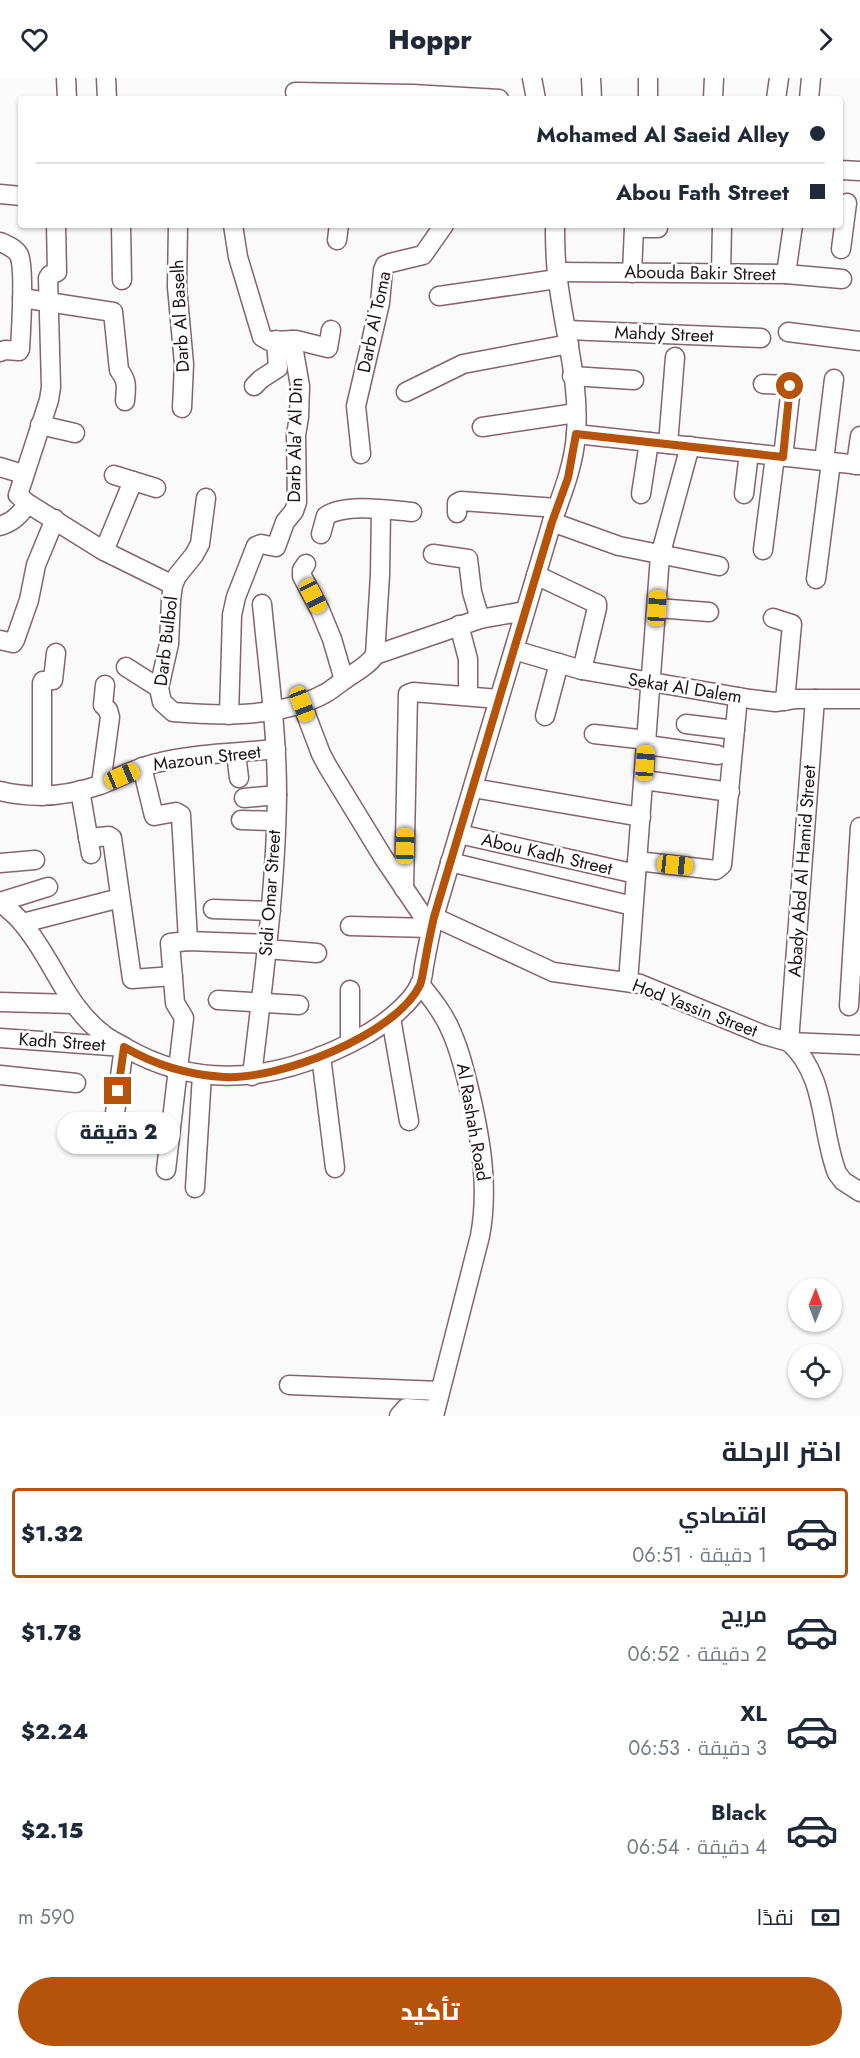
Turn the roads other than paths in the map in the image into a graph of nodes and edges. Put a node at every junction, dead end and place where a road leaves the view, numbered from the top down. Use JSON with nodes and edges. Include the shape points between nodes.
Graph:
{"nodes":[{"id":1,"x":66,"y":78,"type":"edge"},
{"id":2,"x":106,"y":78,"type":"edge"},
{"id":3,"x":532,"y":78,"type":"edge"},
{"id":4,"x":591,"y":78,"type":"edge"},
{"id":5,"x":648,"y":78,"type":"edge"},
{"id":6,"x":714,"y":78,"type":"edge"},
{"id":7,"x":779,"y":78,"type":"edge"},
{"id":8,"x":811,"y":78,"type":"edge"},
{"id":9,"x":294,"y":90,"type":"edge"},
{"id":10,"x":425,"y":93,"type":"edge"},
{"id":11,"x":67,"y":96,"type":"edge"},
{"id":12,"x":107,"y":96,"type":"edge"},
{"id":13,"x":358,"y":96,"type":"edge"},
{"id":14,"x":462,"y":96,"type":"edge"},
{"id":15,"x":535,"y":96,"type":"edge"},
{"id":16,"x":592,"y":96,"type":"edge"},
{"id":17,"x":648,"y":96,"type":"edge"},
{"id":18,"x":713,"y":96,"type":"edge"},
{"id":19,"x":777,"y":96,"type":"edge"},
{"id":20,"x":809,"y":96,"type":"edge"},
{"id":21,"x":843,"y":170,"type":"edge"},
{"id":22,"x":860,"y":171,"type":"edge"},
{"id":23,"x":0,"y":194,"type":"edge"},
{"id":24,"x":18,"y":196,"type":"edge"},
{"id":25,"x":849,"y":203,"type":"edge"},
{"id":26,"x":56,"y":228,"type":"edge"},
{"id":27,"x":121,"y":228,"type":"edge"},
{"id":28,"x":178,"y":228,"type":"edge"},
{"id":29,"x":233,"y":228,"type":"edge"},
{"id":30,"x":442,"y":228,"type":"edge"},
{"id":31,"x":555,"y":228,"type":"edge"},
{"id":32,"x":658,"y":228,"type":"dead end"},
{"id":33,"x":722,"y":228,"type":"edge"},
{"id":34,"x":793,"y":228,"type":"edge"},
{"id":35,"x":0,"y":242,"type":"edge"},
{"id":36,"x":841,"y":249,"type":"dead end"},
{"id":37,"x":632,"y":273,"type":"junction"},
{"id":38,"x":721,"y":273,"type":"junction"},
{"id":39,"x":786,"y":274,"type":"junction"},
{"id":40,"x":557,"y":276,"type":"junction"},
{"id":41,"x":842,"y":279,"type":"dead end"},
{"id":42,"x":122,"y":280,"type":"dead end"},
{"id":43,"x":440,"y":296,"type":"dead end"},
{"id":44,"x":22,"y":298,"type":"junction"},
{"id":45,"x":49,"y":300,"type":"junction"},
{"id":46,"x":331,"y":330,"type":"dead end"},
{"id":47,"x":788,"y":332,"type":"dead end"},
{"id":48,"x":568,"y":337,"type":"junction"},
{"id":49,"x":761,"y":338,"type":"dead end"},
{"id":50,"x":284,"y":340,"type":"junction"},
{"id":51,"x":860,"y":341,"type":"edge"},
{"id":52,"x":0,"y":352,"type":"edge"},
{"id":53,"x":675,"y":357,"type":"dead end"},
{"id":54,"x":572,"y":376,"type":"junction"},
{"id":55,"x":834,"y":378,"type":"dead end"},
{"id":56,"x":633,"y":380,"type":"dead end"},
{"id":57,"x":763,"y":384,"type":"dead end"},
{"id":58,"x":254,"y":386,"type":"dead end"},
{"id":59,"x":406,"y":392,"type":"dead end"},
{"id":60,"x":125,"y":401,"type":"dead end"},
{"id":61,"x":182,"y":408,"type":"dead end"},
{"id":62,"x":576,"y":413,"type":"junction"},
{"id":63,"x":40,"y":425,"type":"junction"},
{"id":64,"x":482,"y":427,"type":"dead end"},
{"id":65,"x":75,"y":433,"type":"dead end"},
{"id":66,"x":576,"y":434,"type":"junction"},
{"id":67,"x":860,"y":436,"type":"edge"},
{"id":68,"x":650,"y":442,"type":"junction"},
{"id":69,"x":668,"y":444,"type":"junction"},
{"id":70,"x":690,"y":446,"type":"junction"},
{"id":71,"x":749,"y":453,"type":"junction"},
{"id":72,"x":360,"y":454,"type":"dead end"},
{"id":73,"x":779,"y":457,"type":"junction"},
{"id":74,"x":828,"y":462,"type":"junction"},
{"id":75,"x":858,"y":465,"type":"edge"},
{"id":76,"x":0,"y":467,"type":"edge"},
{"id":77,"x":23,"y":474,"type":"junction"},
{"id":78,"x":114,"y":475,"type":"dead end"},
{"id":79,"x":133,"y":481,"type":"junction"},
{"id":80,"x":156,"y":488,"type":"dead end"},
{"id":81,"x":641,"y":494,"type":"dead end"},
{"id":82,"x":744,"y":494,"type":"dead end"},
{"id":83,"x":206,"y":498,"type":"dead end"},
{"id":84,"x":27,"y":503,"type":"junction"},
{"id":85,"x":381,"y":510,"type":"junction"},
{"id":86,"x":412,"y":512,"type":"dead end"},
{"id":87,"x":457,"y":513,"type":"dead end"},
{"id":88,"x":555,"y":515,"type":"junction"},
{"id":89,"x":55,"y":519,"type":"junction"},
{"id":90,"x":0,"y":525,"type":"edge"},
{"id":91,"x":321,"y":534,"type":"dead end"},
{"id":92,"x":763,"y":550,"type":"dead end"},
{"id":93,"x":104,"y":551,"type":"junction"},
{"id":94,"x":433,"y":554,"type":"dead end"},
{"id":95,"x":660,"y":556,"type":"junction"},
{"id":96,"x":306,"y":564,"type":"dead end"},
{"id":97,"x":719,"y":566,"type":"dead end"},
{"id":98,"x":536,"y":575,"type":"junction"},
{"id":99,"x":816,"y":579,"type":"dead end"},
{"id":100,"x":173,"y":585,"type":"junction"},
{"id":101,"x":262,"y":604,"type":"dead end"},
{"id":102,"x":657,"y":608,"type":"junction"},
{"id":103,"x":525,"y":611,"type":"junction"},
{"id":104,"x":709,"y":612,"type":"dead end"},
{"id":105,"x":773,"y":618,"type":"dead end"},
{"id":106,"x":480,"y":619,"type":"junction"},
{"id":107,"x":459,"y":625,"type":"junction"},
{"id":108,"x":0,"y":640,"type":"edge"},
{"id":109,"x":514,"y":650,"type":"junction"},
{"id":110,"x":56,"y":653,"type":"dead end"},
{"id":111,"x":375,"y":654,"type":"junction"},
{"id":112,"x":559,"y":663,"type":"junction"},
{"id":113,"x":126,"y":667,"type":"dead end"},
{"id":114,"x":582,"y":670,"type":"junction"},
{"id":115,"x":344,"y":680,"type":"junction"},
{"id":116,"x":651,"y":683,"type":"junction"},
{"id":117,"x":105,"y":685,"type":"dead end"},
{"id":118,"x":159,"y":688,"type":"junction"},
{"id":119,"x":468,"y":696,"type":"junction"},
{"id":120,"x":738,"y":697,"type":"junction"},
{"id":121,"x":499,"y":699,"type":"junction"},
{"id":122,"x":816,"y":699,"type":"junction"},
{"id":123,"x":860,"y":699,"type":"edge"},
{"id":124,"x":784,"y":701,"type":"junction"},
{"id":125,"x":302,"y":704,"type":"junction"},
{"id":126,"x":272,"y":710,"type":"junction"},
{"id":127,"x":229,"y":715,"type":"junction"},
{"id":128,"x":545,"y":716,"type":"dead end"},
{"id":129,"x":686,"y":724,"type":"dead end"},
{"id":130,"x":735,"y":730,"type":"junction"},
{"id":131,"x":594,"y":734,"type":"dead end"},
{"id":132,"x":647,"y":743,"type":"junction"},
{"id":133,"x":276,"y":749,"type":"junction"},
{"id":134,"x":236,"y":753,"type":"junction"},
{"id":135,"x":718,"y":755,"type":"dead end"},
{"id":136,"x":142,"y":767,"type":"junction"},
{"id":137,"x":239,"y":778,"type":"dead end"},
{"id":138,"x":644,"y":780,"type":"junction"},
{"id":139,"x":101,"y":784,"type":"junction"},
{"id":140,"x":472,"y":788,"type":"junction"},
{"id":141,"x":80,"y":790,"type":"junction"},
{"id":142,"x":0,"y":791,"type":"edge"},
{"id":143,"x":730,"y":792,"type":"junction"},
{"id":144,"x":277,"y":795,"type":"junction"},
{"id":145,"x":42,"y":796,"type":"junction"},
{"id":146,"x":244,"y":798,"type":"dead end"},
{"id":147,"x":640,"y":817,"type":"junction"},
{"id":148,"x":241,"y":820,"type":"dead end"},
{"id":149,"x":276,"y":821,"type":"junction"},
{"id":150,"x":860,"y":827,"type":"edge"},
{"id":151,"x":459,"y":834,"type":"junction"},
{"id":152,"x":35,"y":860,"type":"dead end"},
{"id":153,"x":450,"y":862,"type":"junction"},
{"id":154,"x":0,"y":863,"type":"edge"},
{"id":155,"x":636,"y":867,"type":"junction"},
{"id":156,"x":48,"y":887,"type":"dead end"},
{"id":157,"x":404,"y":889,"type":"junction"},
{"id":158,"x":120,"y":898,"type":"junction"},
{"id":159,"x":0,"y":902,"type":"edge"},
{"id":160,"x":633,"y":906,"type":"junction"},
{"id":161,"x":213,"y":909,"type":"dead end"},
{"id":162,"x":271,"y":911,"type":"junction"},
{"id":163,"x":23,"y":923,"type":"junction"},
{"id":164,"x":433,"y":923,"type":"junction"},
{"id":165,"x":351,"y":926,"type":"dead end"},
{"id":166,"x":188,"y":941,"type":"junction"},
{"id":167,"x":267,"y":946,"type":"junction"},
{"id":168,"x":317,"y":953,"type":"dead end"},
{"id":169,"x":173,"y":976,"type":"junction"},
{"id":170,"x":628,"y":982,"type":"junction"},
{"id":171,"x":420,"y":984,"type":"junction"},
{"id":172,"x":350,"y":990,"type":"dead end"},
{"id":173,"x":218,"y":1000,"type":"dead end"},
{"id":174,"x":0,"y":1002,"type":"edge"},
{"id":175,"x":261,"y":1003,"type":"junction"},
{"id":176,"x":74,"y":1004,"type":"junction"},
{"id":177,"x":300,"y":1005,"type":"dead end"},
{"id":178,"x":849,"y":1006,"type":"dead end"},
{"id":179,"x":391,"y":1018,"type":"junction"},
{"id":180,"x":0,"y":1038,"type":"edge"},
{"id":181,"x":789,"y":1042,"type":"junction"},
{"id":182,"x":350,"y":1043,"type":"junction"},
{"id":183,"x":860,"y":1045,"type":"edge"},
{"id":184,"x":124,"y":1047,"type":"junction"},
{"id":185,"x":321,"y":1056,"type":"junction"},
{"id":186,"x":177,"y":1070,"type":"junction"},
{"id":187,"x":0,"y":1075,"type":"edge"},
{"id":188,"x":202,"y":1075,"type":"junction"},
{"id":189,"x":252,"y":1076,"type":"junction"},
{"id":190,"x":76,"y":1083,"type":"dead end"},
{"id":191,"x":115,"y":1113,"type":"dead end"},
{"id":192,"x":409,"y":1121,"type":"dead end"},
{"id":193,"x":335,"y":1168,"type":"dead end"},
{"id":194,"x":166,"y":1170,"type":"dead end"},
{"id":195,"x":195,"y":1188,"type":"dead end"},
{"id":196,"x":860,"y":1192,"type":"edge"},
{"id":197,"x":289,"y":1385,"type":"dead end"},
{"id":198,"x":440,"y":1391,"type":"junction"},
{"id":199,"x":435,"y":1413,"type":"edge"},
{"id":200,"x":399,"y":1416,"type":"edge"}],
"edges":[{"from":1,"to":11,"type":"street"},
{"from":2,"to":12,"type":"street"},
{"from":3,"to":15,"type":"street"},
{"from":4,"to":16,"type":"street"},
{"from":5,"to":17,"type":"street"},
{"from":6,"to":18,"type":"street"},
{"from":7,"to":19,"type":"street"},
{"from":8,"to":20,"type":"street"},
{"from":9,"to":13,"type":"street"},
{"from":10,"to":13,"type":"street"},
{"from":10,"to":14,"type":"street"},
{"from":21,"to":22,"type":"street"},
{"from":23,"to":24,"type":"street"},
{"from":25,"to":36,"type":"street"},
{"from":26,"to":45,"type":"street","via":[[57,272],[49,276]]},
{"from":27,"to":42,"type":"street"},
{"from":28,"to":61,"type":"street","name":"Darb Al Baselh"},
{"from":29,"to":50,"type":"street","via":[[259,329],[265,340]]},
{"from":30,"to":72,"type":"street","name":"Darb Al Toma","via":[[423,255],[390,263],[383,270],[380,303],[356,406]]},
{"from":31,"to":40,"type":"street"},
{"from":32,"to":37,"type":"street","via":[[634,228]]},
{"from":33,"to":38,"type":"street"},
{"from":34,"to":39,"type":"street"},
{"from":35,"to":44,"type":"street","via":[[18,253]]},
{"from":37,"to":38,"type":"street","name":"Abouda Bakir Street"},
{"from":37,"to":40,"type":"street","name":"Abouda Bakir Street"},
{"from":38,"to":39,"type":"street","name":"Abouda Bakir Street"},
{"from":39,"to":41,"type":"street","name":"Abouda Bakir Street"},
{"from":40,"to":43,"type":"street","name":"Abouda Bakir Street"},
{"from":40,"to":48,"type":"street"},
{"from":44,"to":45,"type":"street"},
{"from":44,"to":52,"type":"street","via":[[20,350]]},
{"from":45,"to":60,"type":"street","via":[[113,312],[119,370],[126,380]]},
{"from":45,"to":63,"type":"street","via":[[51,387]]},
{"from":46,"to":50,"type":"street","via":[[328,348]]},
{"from":47,"to":51,"type":"street"},
{"from":48,"to":49,"type":"street","name":"Mahdy Street"},
{"from":48,"to":54,"type":"street"},
{"from":48,"to":59,"type":"street","name":"Mahdy Street","via":[[463,364]]},
{"from":50,"to":58,"type":"street","via":[[278,368]]},
{"from":50,"to":127,"type":"street","name":"Darb Ala' Al Din","via":[[300,386],[297,502],[276,547],[261,544],[254,549],[236,597]]},
{"from":53,"to":69,"type":"street"},
{"from":54,"to":56,"type":"street"},
{"from":54,"to":62,"type":"street"},
{"from":55,"to":74,"type":"street"},
{"from":57,"to":73,"type":"street","via":[[791,387]]},
{"from":62,"to":64,"type":"street"},
{"from":62,"to":66,"type":"street"},
{"from":63,"to":65,"type":"street"},
{"from":63,"to":77,"type":"street"},
{"from":66,"to":68,"type":"street"},
{"from":66,"to":88,"type":"street","via":[[568,478]]},
{"from":67,"to":75,"type":"street"},
{"from":68,"to":69,"type":"street"},
{"from":68,"to":81,"type":"street"},
{"from":69,"to":70,"type":"street"},
{"from":70,"to":71,"type":"street"},
{"from":70,"to":95,"type":"street"},
{"from":71,"to":73,"type":"street"},
{"from":71,"to":82,"type":"street"},
{"from":73,"to":74,"type":"street"},
{"from":73,"to":92,"type":"street"},
{"from":74,"to":75,"type":"street"},
{"from":74,"to":99,"type":"street"},
{"from":76,"to":77,"type":"street"},
{"from":77,"to":84,"type":"street","via":[[18,495]]},
{"from":78,"to":79,"type":"street"},
{"from":79,"to":80,"type":"street"},
{"from":79,"to":93,"type":"street"},
{"from":83,"to":100,"type":"street","name":"Darb Bulbol","via":[[200,544]]},
{"from":84,"to":89,"type":"street"},
{"from":84,"to":90,"type":"street","via":[[15,519]]},
{"from":85,"to":86,"type":"street"},
{"from":85,"to":91,"type":"street","via":[[332,513],[326,516]]},
{"from":85,"to":111,"type":"street"},
{"from":87,"to":88,"type":"street","via":[[460,501]]},
{"from":88,"to":95,"type":"street","via":[[618,546]]},
{"from":88,"to":98,"type":"street"},
{"from":89,"to":93,"type":"street"},
{"from":89,"to":108,"type":"street","via":[[36,565],[15,640]]},
{"from":93,"to":100,"type":"street"},
{"from":94,"to":106,"type":"street","via":[[468,559]]},
{"from":95,"to":97,"type":"street"},
{"from":95,"to":102,"type":"street"},
{"from":96,"to":115,"type":"street","via":[[302,576],[332,639]]},
{"from":98,"to":103,"type":"street"},
{"from":98,"to":114,"type":"street","via":[[597,603]]},
{"from":100,"to":118,"type":"street","name":"Darb Bulbol","via":[[170,644]]},
{"from":101,"to":126,"type":"street","name":"Sidi Omar Street"},
{"from":102,"to":104,"type":"street"},
{"from":102,"to":116,"type":"street"},
{"from":103,"to":106,"type":"street"},
{"from":103,"to":109,"type":"street"},
{"from":105,"to":124,"type":"street","via":[[792,624]]},
{"from":106,"to":107,"type":"street"},
{"from":107,"to":111,"type":"street"},
{"from":107,"to":119,"type":"street","via":[[468,659]]},
{"from":109,"to":112,"type":"street","name":"Sekat Al Dalem"},
{"from":109,"to":121,"type":"street"},
{"from":110,"to":145,"type":"street","via":[[52,680],[42,683]]},
{"from":111,"to":115,"type":"street","name":"Darb Bulbol"},
{"from":112,"to":114,"type":"street","name":"Sekat Al Dalem"},
{"from":112,"to":128,"type":"street"},
{"from":113,"to":118,"type":"street"},
{"from":114,"to":116,"type":"street","name":"Sekat Al Dalem"},
{"from":115,"to":125,"type":"street","name":"Darb Bulbol"},
{"from":116,"to":120,"type":"street","name":"Sekat Al Dalem"},
{"from":116,"to":132,"type":"street"},
{"from":117,"to":139,"type":"street","via":[[103,705],[110,717]]},
{"from":118,"to":127,"type":"street","name":"Darb Bulbol","via":[[162,702],[173,712]]},
{"from":119,"to":121,"type":"street"},
{"from":119,"to":157,"type":"street","via":[[408,694]]},
{"from":120,"to":124,"type":"street","name":"Sekat Al Dalem"},
{"from":120,"to":130,"type":"street"},
{"from":121,"to":140,"type":"street"},
{"from":122,"to":123,"type":"street","name":"Sekat Al Dalem"},
{"from":122,"to":124,"type":"street","name":"Sekat Al Dalem"},
{"from":122,"to":181,"type":"street","name":"Abady Abd Al Hamid Street"},
{"from":125,"to":126,"type":"street","name":"Darb Bulbol"},
{"from":125,"to":157,"type":"street","via":[[321,753]]},
{"from":126,"to":127,"type":"street","name":"Darb Bulbol"},
{"from":126,"to":133,"type":"street","name":"Sidi Omar Street"},
{"from":129,"to":130,"type":"street"},
{"from":130,"to":143,"type":"street"},
{"from":131,"to":132,"type":"street"},
{"from":132,"to":135,"type":"street"},
{"from":132,"to":138,"type":"street"},
{"from":133,"to":134,"type":"street","name":"Mazoun Street"},
{"from":133,"to":144,"type":"street","name":"Sidi Omar Street"},
{"from":134,"to":136,"type":"street","name":"Mazoun Street","via":[[175,759]]},
{"from":134,"to":137,"type":"street"},
{"from":136,"to":139,"type":"street","name":"Mazoun Street"},
{"from":136,"to":166,"type":"street","via":[[154,816],[176,812],[181,815]]},
{"from":138,"to":143,"type":"street"},
{"from":138,"to":147,"type":"street"},
{"from":139,"to":141,"type":"street","name":"Mazoun Street"},
{"from":140,"to":147,"type":"street"},
{"from":140,"to":151,"type":"street"},
{"from":141,"to":145,"type":"street","name":"Mazoun Street"},
{"from":141,"to":158,"type":"street","via":[[89,846],[112,837]]},
{"from":142,"to":145,"type":"street","name":"Mazoun Street"},
{"from":143,"to":155,"type":"street","name":"Abou Kadh Street","via":[[720,868]]},
{"from":144,"to":146,"type":"street"},
{"from":144,"to":149,"type":"street","name":"Sidi Omar Street"},
{"from":147,"to":155,"type":"street"},
{"from":148,"to":149,"type":"street"},
{"from":149,"to":162,"type":"street","name":"Sidi Omar Street"},
{"from":150,"to":178,"type":"street"},
{"from":151,"to":153,"type":"street"},
{"from":151,"to":155,"type":"street","name":"Abou Kadh Street"},
{"from":152,"to":154,"type":"street"},
{"from":153,"to":160,"type":"street"},
{"from":153,"to":164,"type":"street"},
{"from":155,"to":160,"type":"street"},
{"from":156,"to":159,"type":"street"},
{"from":157,"to":164,"type":"street"},
{"from":158,"to":163,"type":"street"},
{"from":158,"to":169,"type":"street","via":[[132,979]]},
{"from":159,"to":163,"type":"street"},
{"from":160,"to":170,"type":"street"},
{"from":161,"to":162,"type":"street"},
{"from":162,"to":167,"type":"street","name":"Sidi Omar Street"},
{"from":163,"to":176,"type":"street"},
{"from":164,"to":165,"type":"street"},
{"from":164,"to":170,"type":"street","name":"Hod Yassin Street","via":[[552,972]]},
{"from":164,"to":171,"type":"street"},
{"from":166,"to":167,"type":"street"},
{"from":166,"to":169,"type":"street","via":[[170,943]]},
{"from":167,"to":168,"type":"street"},
{"from":167,"to":175,"type":"street","name":"Sidi Omar Street"},
{"from":169,"to":186,"type":"street","via":[[176,1006],[184,1018]]},
{"from":170,"to":181,"type":"street","name":"Hod Yassin Street"},
{"from":171,"to":179,"type":"street"},
{"from":171,"to":198,"type":"street","name":"Al Rashah Road","via":[[446,1021],[461,1054],[484,1182],[480,1236]]},
{"from":172,"to":182,"type":"street"},
{"from":173,"to":175,"type":"street"},
{"from":174,"to":176,"type":"street"},
{"from":175,"to":177,"type":"street"},
{"from":175,"to":189,"type":"street","name":"Sidi Omar Street"},
{"from":176,"to":184,"type":"street","via":[[96,1029]]},
{"from":179,"to":182,"type":"street"},
{"from":179,"to":192,"type":"street"},
{"from":180,"to":184,"type":"street","name":"Kadh Street"},
{"from":181,"to":183,"type":"street","name":"Hod Yassin Street"},
{"from":181,"to":196,"type":"street","via":[[811,1070],[837,1173]]},
{"from":182,"to":185,"type":"street"},
{"from":184,"to":186,"type":"street"},
{"from":184,"to":191,"type":"street"},
{"from":185,"to":189,"type":"street"},
{"from":185,"to":193,"type":"street"},
{"from":186,"to":188,"type":"street"},
{"from":186,"to":194,"type":"street"},
{"from":187,"to":190,"type":"street"},
{"from":188,"to":189,"type":"street"},
{"from":188,"to":195,"type":"street"},
{"from":197,"to":198,"type":"street"},
{"from":198,"to":199,"type":"street","name":"Al Rashah Road"},
{"from":199,"to":200,"type":"street","name":"Al Rashah Road","via":[[406,1408]]}]}
